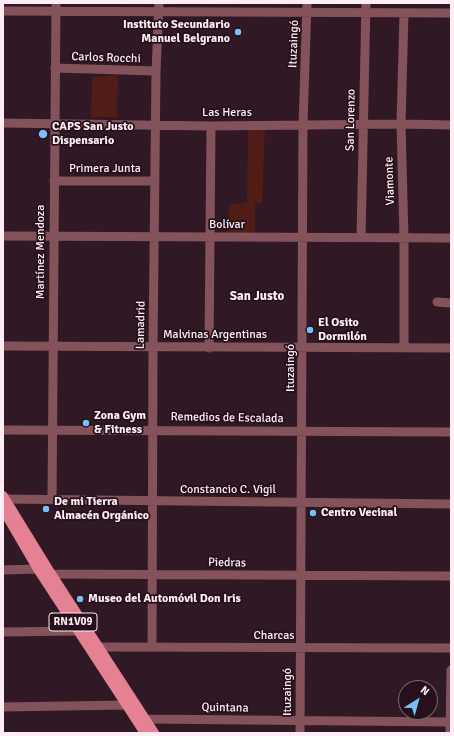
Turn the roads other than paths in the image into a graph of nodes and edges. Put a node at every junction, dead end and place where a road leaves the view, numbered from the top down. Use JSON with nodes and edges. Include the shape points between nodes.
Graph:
{"nodes":[{"id":1,"x":159,"y":3,"type":"edge"},
{"id":2,"x":307,"y":3,"type":"edge"},
{"id":3,"x":366,"y":3,"type":"edge"},
{"id":4,"x":56,"y":8,"type":"edge"},
{"id":5,"x":3,"y":11,"type":"edge"},
{"id":6,"x":158,"y":13,"type":"junction"},
{"id":7,"x":366,"y":13,"type":"junction"},
{"id":8,"x":404,"y":13,"type":"junction"},
{"id":9,"x":451,"y":13,"type":"edge"},
{"id":10,"x":307,"y":14,"type":"junction"},
{"id":11,"x":55,"y":68,"type":"junction"},
{"id":12,"x":156,"y":71,"type":"junction"},
{"id":13,"x":3,"y":123,"type":"edge"},
{"id":14,"x":54,"y":124,"type":"junction"},
{"id":15,"x":303,"y":124,"type":"junction"},
{"id":16,"x":401,"y":124,"type":"junction"},
{"id":17,"x":156,"y":125,"type":"junction"},
{"id":18,"x":363,"y":125,"type":"junction"},
{"id":19,"x":451,"y":125,"type":"edge"},
{"id":20,"x":211,"y":126,"type":"junction"},
{"id":21,"x":155,"y":181,"type":"junction"},
{"id":22,"x":54,"y":182,"type":"junction"},
{"id":23,"x":3,"y":236,"type":"edge"},
{"id":24,"x":54,"y":236,"type":"junction"},
{"id":25,"x":155,"y":237,"type":"junction"},
{"id":26,"x":210,"y":237,"type":"junction"},
{"id":27,"x":303,"y":237,"type":"junction"},
{"id":28,"x":362,"y":238,"type":"junction"},
{"id":29,"x":404,"y":238,"type":"junction"},
{"id":30,"x":451,"y":238,"type":"edge"},
{"id":31,"x":437,"y":302,"type":"dead end"},
{"id":32,"x":451,"y":303,"type":"edge"},
{"id":33,"x":3,"y":346,"type":"edge"},
{"id":34,"x":52,"y":347,"type":"junction"},
{"id":35,"x":153,"y":347,"type":"junction"},
{"id":36,"x":209,"y":348,"type":"junction"},
{"id":37,"x":303,"y":348,"type":"junction"},
{"id":38,"x":404,"y":348,"type":"junction"},
{"id":39,"x":451,"y":348,"type":"edge"},
{"id":40,"x":152,"y":429,"type":"junction"},
{"id":41,"x":3,"y":430,"type":"edge"},
{"id":42,"x":53,"y":430,"type":"junction"},
{"id":43,"x":302,"y":431,"type":"junction"},
{"id":44,"x":451,"y":432,"type":"edge"},
{"id":45,"x":4,"y":498,"type":"edge"},
{"id":46,"x":52,"y":500,"type":"junction"},
{"id":47,"x":154,"y":502,"type":"junction"},
{"id":48,"x":302,"y":503,"type":"junction"},
{"id":49,"x":451,"y":504,"type":"edge"},
{"id":50,"x":3,"y":510,"type":"edge"},
{"id":51,"x":38,"y":569,"type":"junction"},
{"id":52,"x":3,"y":570,"type":"edge"},
{"id":53,"x":51,"y":574,"type":"junction"},
{"id":54,"x":153,"y":574,"type":"junction"},
{"id":55,"x":301,"y":576,"type":"junction"},
{"id":56,"x":451,"y":576,"type":"edge"},
{"id":57,"x":78,"y":631,"type":"junction"},
{"id":58,"x":3,"y":632,"type":"edge"},
{"id":59,"x":98,"y":646,"type":"junction"},
{"id":60,"x":152,"y":647,"type":"junction"},
{"id":61,"x":301,"y":648,"type":"junction"},
{"id":62,"x":451,"y":648,"type":"edge"},
{"id":63,"x":451,"y":670,"type":"edge"},
{"id":64,"x":127,"y":705,"type":"junction"},
{"id":65,"x":3,"y":707,"type":"edge"},
{"id":66,"x":145,"y":719,"type":"junction"},
{"id":67,"x":300,"y":721,"type":"junction"},
{"id":68,"x":451,"y":722,"type":"edge"},
{"id":69,"x":145,"y":733,"type":"edge"},
{"id":70,"x":154,"y":733,"type":"edge"},
{"id":71,"x":300,"y":733,"type":"edge"},
{"id":72,"x":450,"y":733,"type":"edge"}],
"edges":[{"from":1,"to":6,"type":"street","name":"Lamadrid"},
{"from":2,"to":10,"type":"street","name":"Ituzaingó"},
{"from":3,"to":7,"type":"street","name":"San Lorenzo"},
{"from":4,"to":5,"type":"street"},
{"from":4,"to":6,"type":"street"},
{"from":4,"to":11,"type":"street","name":"Martínez Mendoza"},
{"from":6,"to":10,"type":"street"},
{"from":6,"to":12,"type":"street","name":"Lamadrid"},
{"from":7,"to":8,"type":"street"},
{"from":7,"to":10,"type":"street"},
{"from":7,"to":18,"type":"street","name":"San Lorenzo"},
{"from":8,"to":9,"type":"street"},
{"from":8,"to":16,"type":"street","name":"Viamonte"},
{"from":10,"to":15,"type":"street","name":"Ituzaingó"},
{"from":11,"to":12,"type":"street","name":"Carlos Rocchi"},
{"from":11,"to":14,"type":"street","name":"Martínez Mendoza"},
{"from":12,"to":17,"type":"street","name":"Lamadrid"},
{"from":13,"to":14,"type":"street","name":"Las Heras"},
{"from":14,"to":17,"type":"street","name":"Las Heras"},
{"from":14,"to":22,"type":"street","name":"Martínez Mendoza"},
{"from":15,"to":18,"type":"street","name":"Las Heras"},
{"from":15,"to":20,"type":"street","name":"Las Heras"},
{"from":15,"to":27,"type":"street","name":"Ituzaingó"},
{"from":16,"to":18,"type":"street","name":"Las Heras"},
{"from":16,"to":19,"type":"street","name":"Las Heras"},
{"from":16,"to":29,"type":"street","name":"Viamonte"},
{"from":17,"to":20,"type":"street","name":"Las Heras"},
{"from":17,"to":21,"type":"street","name":"Lamadrid"},
{"from":18,"to":28,"type":"street","name":"San Lorenzo"},
{"from":20,"to":26,"type":"street"},
{"from":21,"to":22,"type":"street","name":"Primera Junta"},
{"from":21,"to":25,"type":"street","name":"Lamadrid"},
{"from":22,"to":24,"type":"street","name":"Martínez Mendoza"},
{"from":23,"to":24,"type":"street","name":"Bolívar"},
{"from":24,"to":25,"type":"street","name":"Bolívar"},
{"from":24,"to":34,"type":"street","name":"Martínez Mendoza"},
{"from":25,"to":26,"type":"street","name":"Bolívar"},
{"from":25,"to":35,"type":"street","name":"Lamadrid"},
{"from":26,"to":27,"type":"street","name":"Bolívar"},
{"from":26,"to":36,"type":"street"},
{"from":27,"to":28,"type":"street","name":"Bolívar"},
{"from":27,"to":37,"type":"street","name":"Ituzaingó"},
{"from":28,"to":29,"type":"street","name":"Bolívar"},
{"from":29,"to":30,"type":"street","name":"Bolívar"},
{"from":29,"to":38,"type":"street","name":"Viamonte"},
{"from":31,"to":32,"type":"street"},
{"from":33,"to":34,"type":"street","name":"Malvinas Argentinas"},
{"from":34,"to":35,"type":"street","name":"Malvinas Argentinas"},
{"from":34,"to":42,"type":"street","name":"Martínez Mendoza"},
{"from":35,"to":36,"type":"street","name":"Malvinas Argentinas"},
{"from":35,"to":40,"type":"street","name":"Lamadrid"},
{"from":36,"to":37,"type":"street","name":"Malvinas Argentinas"},
{"from":37,"to":38,"type":"street","name":"Malvinas Argentinas"},
{"from":37,"to":43,"type":"street","name":"Ituzaingó"},
{"from":38,"to":39,"type":"street","name":"Malvinas Argentinas"},
{"from":40,"to":42,"type":"street","name":"Remedios de Escalada"},
{"from":40,"to":43,"type":"street","name":"Remedios de Escalada"},
{"from":40,"to":47,"type":"street","name":"Lamadrid"},
{"from":41,"to":42,"type":"street","name":"Remedios de Escalada"},
{"from":42,"to":46,"type":"street","name":"Martínez Mendoza"},
{"from":43,"to":44,"type":"street","name":"Remedios de Escalada"},
{"from":43,"to":48,"type":"street","name":"Ituzaingó"},
{"from":45,"to":46,"type":"street","name":"Constancio C. Vigil"},
{"from":45,"to":53,"type":"main road","number":"RN1V09"},
{"from":46,"to":47,"type":"street","name":"Constancio C. Vigil"},
{"from":47,"to":48,"type":"street","name":"Constancio C. Vigil"},
{"from":47,"to":54,"type":"street","name":"Lamadrid"},
{"from":48,"to":49,"type":"street","name":"Constancio C. Vigil"},
{"from":48,"to":55,"type":"street","name":"Ituzaingó"},
{"from":50,"to":51,"type":"main road","number":"RN1V09"},
{"from":51,"to":52,"type":"street","name":"Piedras"},
{"from":51,"to":53,"type":"street","name":"Piedras"},
{"from":51,"to":57,"type":"main road","number":"RN1V09"},
{"from":53,"to":54,"type":"street","name":"Piedras"},
{"from":53,"to":59,"type":"main road","number":"RN1V09"},
{"from":54,"to":55,"type":"street","name":"Piedras"},
{"from":54,"to":60,"type":"street","name":"Lamadrid"},
{"from":55,"to":56,"type":"street","name":"Piedras"},
{"from":55,"to":61,"type":"street","name":"Ituzaingó"},
{"from":57,"to":58,"type":"street"},
{"from":57,"to":64,"type":"main road","number":"RN1V09"},
{"from":59,"to":60,"type":"street","name":"Charcas"},
{"from":59,"to":66,"type":"main road","number":"RN1V09"},
{"from":60,"to":61,"type":"street","name":"Charcas"},
{"from":61,"to":62,"type":"street","name":"Charcas"},
{"from":61,"to":67,"type":"street","name":"Ituzaingó"},
{"from":63,"to":68,"type":"street"},
{"from":64,"to":65,"type":"street"},
{"from":64,"to":66,"type":"street"},
{"from":64,"to":69,"type":"main road","number":"RN1V09"},
{"from":66,"to":67,"type":"street","name":"Quintana"},
{"from":66,"to":70,"type":"main road","number":"RN1V09"},
{"from":67,"to":68,"type":"street","name":"Quintana"},
{"from":67,"to":71,"type":"street","name":"Ituzaingó"},
{"from":68,"to":72,"type":"street"}]}
